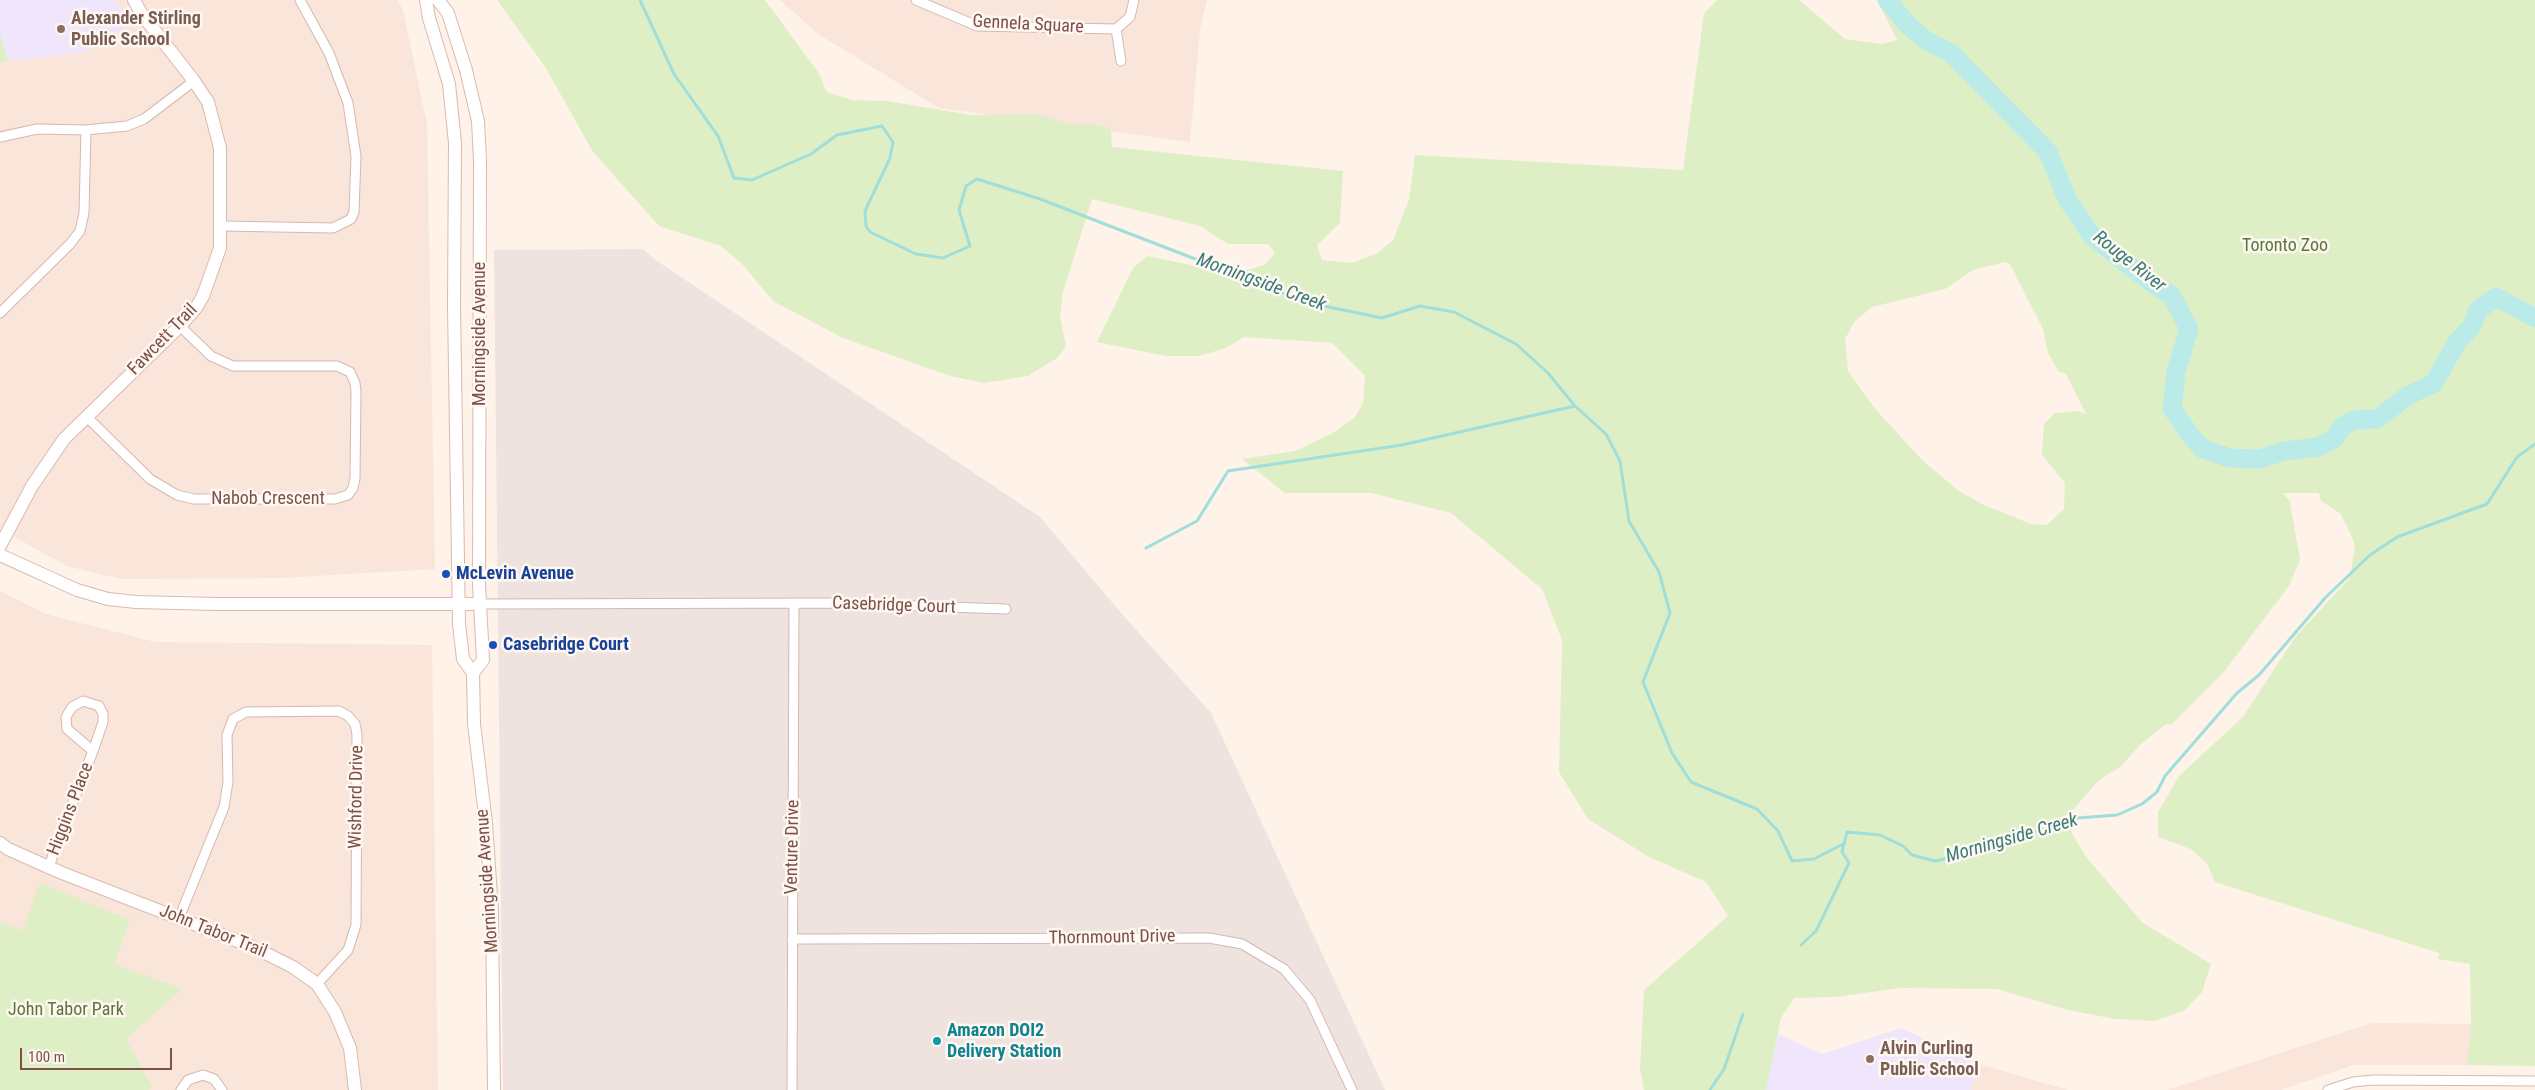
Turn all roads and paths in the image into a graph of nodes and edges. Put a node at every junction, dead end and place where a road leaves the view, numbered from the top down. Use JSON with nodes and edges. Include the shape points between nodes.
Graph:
{"nodes":[{"id":1,"x":134,"y":0,"type":"edge"},
{"id":2,"x":300,"y":0,"type":"edge"},
{"id":3,"x":426,"y":0,"type":"edge"},
{"id":4,"x":438,"y":0,"type":"edge"},
{"id":5,"x":916,"y":0,"type":"edge"},
{"id":6,"x":1134,"y":0,"type":"edge"},
{"id":7,"x":1116,"y":29,"type":"junction"},
{"id":8,"x":1121,"y":62,"type":"dead end"},
{"id":9,"x":194,"y":81,"type":"junction"},
{"id":10,"x":86,"y":130,"type":"junction"},
{"id":11,"x":0,"y":137,"type":"edge"},
{"id":12,"x":222,"y":226,"type":"junction"},
{"id":13,"x":0,"y":313,"type":"edge"},
{"id":14,"x":180,"y":326,"type":"junction"},
{"id":15,"x":87,"y":417,"type":"junction"},
{"id":16,"x":0,"y":546,"type":"edge"},
{"id":17,"x":0,"y":555,"type":"edge"},
{"id":18,"x":459,"y":604,"type":"junction"},
{"id":19,"x":481,"y":604,"type":"junction"},
{"id":20,"x":794,"y":604,"type":"junction"},
{"id":21,"x":1006,"y":609,"type":"dead end"},
{"id":22,"x":473,"y":673,"type":"junction"},
{"id":23,"x":93,"y":751,"type":"junction"},
{"id":24,"x":0,"y":843,"type":"edge"},
{"id":25,"x":49,"y":868,"type":"junction"},
{"id":26,"x":180,"y":918,"type":"junction"},
{"id":27,"x":792,"y":939,"type":"junction"},
{"id":28,"x":317,"y":984,"type":"junction"},
{"id":29,"x":2535,"y":1081,"type":"edge"},
{"id":30,"x":2441,"y":1086,"type":"edge"},
{"id":31,"x":181,"y":1090,"type":"edge"},
{"id":32,"x":222,"y":1090,"type":"edge"},
{"id":33,"x":355,"y":1090,"type":"edge"},
{"id":34,"x":494,"y":1090,"type":"edge"},
{"id":35,"x":792,"y":1090,"type":"edge"},
{"id":36,"x":1352,"y":1090,"type":"edge"},
{"id":37,"x":2328,"y":1090,"type":"edge"}],
"edges":[{"from":1,"to":9,"type":"main road","name":"Fawcett Trail"},
{"from":2,"to":12,"type":"street","via":[[329,53],[348,103],[356,156],[354,212],[351,219],[333,228]]},
{"from":3,"to":18,"type":"main road","name":"Morningside Avenue","via":[[449,84],[455,143]]},
{"from":4,"to":19,"type":"main road","name":"Morningside Avenue","via":[[448,13],[478,121]]},
{"from":5,"to":7,"type":"street","name":"Gennela Square","via":[[977,26]]},
{"from":6,"to":7,"type":"street","via":[[1130,17]]},
{"from":7,"to":8,"type":"street"},
{"from":9,"to":10,"type":"street","via":[[144,119],[127,126]]},
{"from":9,"to":12,"type":"main road","name":"Fawcett Trail","via":[[208,102],[217,130],[222,177]]},
{"from":10,"to":11,"type":"street","via":[[36,129]]},
{"from":10,"to":13,"type":"street","via":[[85,208],[80,231]]},
{"from":12,"to":14,"type":"main road","name":"Fawcett Trail","via":[[220,248],[203,296]]},
{"from":14,"to":15,"type":"main road","name":"Fawcett Trail"},
{"from":14,"to":15,"type":"street","name":"Nabob Crescent","via":[[211,356],[233,366],[337,366],[350,372],[356,392],[355,478],[348,494],[335,499],[194,499],[177,494],[150,479]]},
{"from":15,"to":16,"type":"main road","name":"Fawcett Trail","via":[[64,439],[44,466]]},
{"from":17,"to":18,"type":"main road","via":[[77,590],[108,599],[217,604]]},
{"from":18,"to":19,"type":"main road"},
{"from":18,"to":22,"type":"main road","name":"Morningside Avenue","via":[[463,660]]},
{"from":19,"to":20,"type":"street","name":"Casebridge Court"},
{"from":19,"to":22,"type":"main road","name":"Morningside Avenue","via":[[483,660]]},
{"from":20,"to":21,"type":"street","name":"Casebridge Court"},
{"from":20,"to":27,"type":"street","name":"Venture Drive"},
{"from":22,"to":34,"type":"main road","name":"Morningside Avenue","via":[[474,724],[492,911]]},
{"from":23,"to":23,"type":"street","name":"Higgins Place","via":[[103,714],[99,706],[83,701],[72,706],[66,717],[67,729]]},
{"from":23,"to":25,"type":"street","name":"Higgins Place"},
{"from":24,"to":25,"type":"main road","name":"John Tabor Trail"},
{"from":25,"to":26,"type":"main road","name":"John Tabor Trail"},
{"from":26,"to":28,"type":"main road","name":"John Tabor Trail","via":[[274,956]]},
{"from":26,"to":28,"type":"street","name":"Wishford Drive","via":[[224,807],[228,782],[227,735],[233,719],[246,712],[339,711],[355,724],[357,734],[356,925],[348,950]]},
{"from":27,"to":35,"type":"street","name":"Venture Drive"},
{"from":27,"to":36,"type":"street","name":"Thornmount Drive","via":[[1209,938],[1242,944],[1284,969],[1310,1000]]},
{"from":28,"to":33,"type":"main road","name":"John Tabor Trail","via":[[344,1030],[350,1048]]},
{"from":29,"to":30,"type":"street"},
{"from":30,"to":37,"type":"street","via":[[2373,1080]]},
{"from":31,"to":32,"type":"street","via":[[188,1080],[203,1075],[214,1080]]}]}
